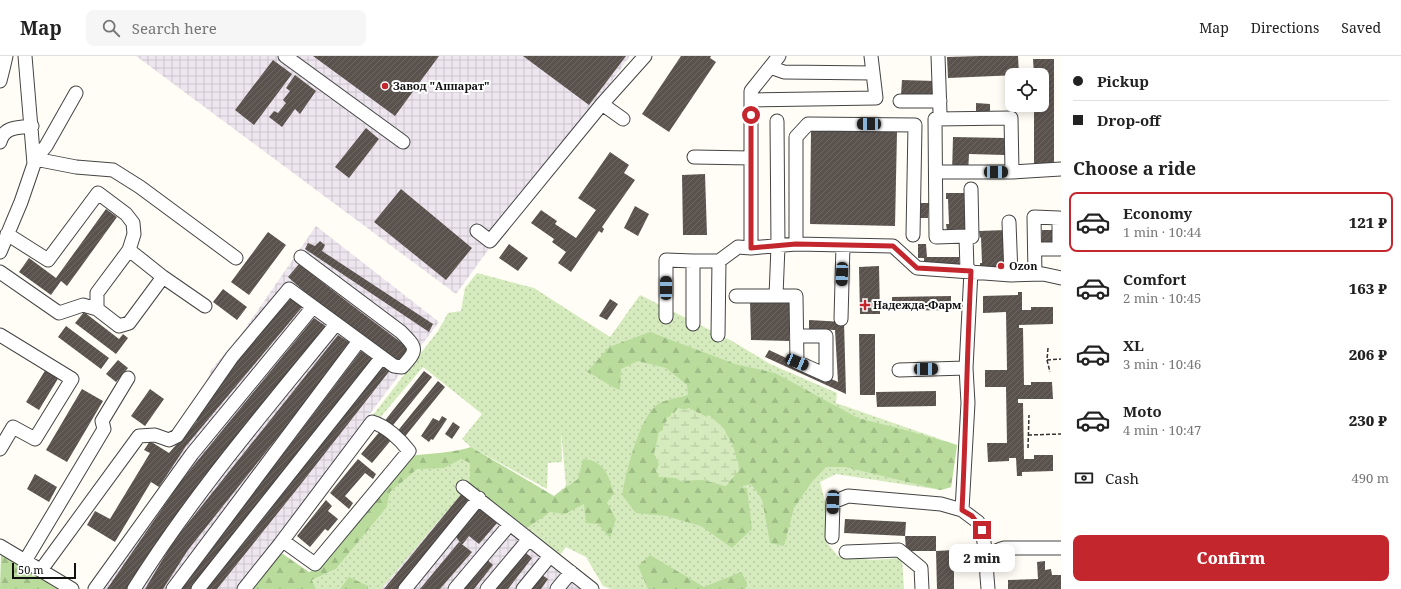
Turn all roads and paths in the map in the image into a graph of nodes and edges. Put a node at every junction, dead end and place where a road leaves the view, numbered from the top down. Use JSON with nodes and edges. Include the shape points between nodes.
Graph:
{"nodes":[{"id":1,"x":6,"y":56,"type":"edge"},
{"id":2,"x":25,"y":56,"type":"edge"},
{"id":3,"x":285,"y":56,"type":"edge"},
{"id":4,"x":645,"y":56,"type":"edge"},
{"id":5,"x":779,"y":56,"type":"edge"},
{"id":6,"x":871,"y":56,"type":"edge"},
{"id":7,"x":938,"y":56,"type":"edge"},
{"id":8,"x":770,"y":67,"type":"junction"},
{"id":9,"x":1,"y":73,"type":"edge"},
{"id":10,"x":873,"y":73,"type":"junction"},
{"id":11,"x":76,"y":93,"type":"dead end"},
{"id":12,"x":751,"y":100,"type":"junction"},
{"id":13,"x":900,"y":101,"type":"dead end"},
{"id":14,"x":602,"y":104,"type":"junction"},
{"id":15,"x":623,"y":119,"type":"dead end"},
{"id":16,"x":777,"y":121,"type":"dead end"},
{"id":17,"x":32,"y":126,"type":"junction"},
{"id":18,"x":0,"y":142,"type":"edge"},
{"id":19,"x":403,"y":142,"type":"dead end"},
{"id":20,"x":694,"y":157,"type":"dead end"},
{"id":21,"x":751,"y":158,"type":"junction"},
{"id":22,"x":35,"y":159,"type":"junction"},
{"id":23,"x":1061,"y":169,"type":"edge"},
{"id":24,"x":936,"y":172,"type":"junction"},
{"id":25,"x":1012,"y":172,"type":"junction"},
{"id":26,"x":971,"y":189,"type":"dead end"},
{"id":27,"x":1009,"y":222,"type":"dead end"},
{"id":28,"x":477,"y":231,"type":"dead end"},
{"id":29,"x":7,"y":234,"type":"junction"},
{"id":30,"x":913,"y":235,"type":"dead end"},
{"id":31,"x":966,"y":236,"type":"junction"},
{"id":32,"x":796,"y":244,"type":"junction"},
{"id":33,"x":843,"y":245,"type":"junction"},
{"id":34,"x":778,"y":246,"type":"junction"},
{"id":35,"x":751,"y":248,"type":"junction"},
{"id":36,"x":1035,"y":249,"type":"dead end"},
{"id":37,"x":129,"y":250,"type":"junction"},
{"id":38,"x":0,"y":252,"type":"edge"},
{"id":39,"x":301,"y":257,"type":"dead end"},
{"id":40,"x":236,"y":258,"type":"dead end"},
{"id":41,"x":693,"y":260,"type":"junction"},
{"id":42,"x":719,"y":261,"type":"junction"},
{"id":43,"x":969,"y":271,"type":"junction"},
{"id":44,"x":0,"y":272,"type":"edge"},
{"id":45,"x":1011,"y":274,"type":"junction"},
{"id":46,"x":1035,"y":274,"type":"junction"},
{"id":47,"x":163,"y":277,"type":"junction"},
{"id":48,"x":1061,"y":278,"type":"edge"},
{"id":49,"x":736,"y":296,"type":"dead end"},
{"id":50,"x":776,"y":296,"type":"junction"},
{"id":51,"x":205,"y":306,"type":"dead end"},
{"id":52,"x":313,"y":306,"type":"junction"},
{"id":53,"x":97,"y":309,"type":"junction"},
{"id":54,"x":666,"y":317,"type":"dead end"},
{"id":55,"x":841,"y":319,"type":"dead end"},
{"id":56,"x":336,"y":324,"type":"junction"},
{"id":57,"x":693,"y":324,"type":"dead end"},
{"id":58,"x":0,"y":335,"type":"edge"},
{"id":59,"x":718,"y":335,"type":"dead end"},
{"id":60,"x":797,"y":336,"type":"dead end"},
{"id":61,"x":359,"y":341,"type":"junction"},
{"id":62,"x":1048,"y":348,"type":"dead end"},
{"id":63,"x":382,"y":357,"type":"junction"},
{"id":64,"x":1061,"y":359,"type":"edge"},
{"id":65,"x":1047,"y":360,"type":"junction"},
{"id":66,"x":966,"y":368,"type":"junction"},
{"id":67,"x":899,"y":370,"type":"dead end"},
{"id":68,"x":1050,"y":372,"type":"dead end"},
{"id":69,"x":128,"y":378,"type":"dead end"},
{"id":70,"x":1029,"y":415,"type":"dead end"},
{"id":71,"x":1061,"y":434,"type":"edge"},
{"id":72,"x":1028,"y":435,"type":"junction"},
{"id":73,"x":1028,"y":448,"type":"dead end"},
{"id":74,"x":0,"y":449,"type":"edge"},
{"id":75,"x":463,"y":487,"type":"dead end"},
{"id":76,"x":479,"y":498,"type":"junction"},
{"id":77,"x":962,"y":510,"type":"junction"},
{"id":78,"x":510,"y":524,"type":"junction"},
{"id":79,"x":832,"y":537,"type":"dead end"},
{"id":80,"x":529,"y":539,"type":"junction"},
{"id":81,"x":283,"y":541,"type":"junction"},
{"id":82,"x":0,"y":546,"type":"edge"},
{"id":83,"x":1061,"y":548,"type":"edge"},
{"id":84,"x":846,"y":552,"type":"dead end"},
{"id":85,"x":550,"y":556,"type":"junction"},
{"id":86,"x":25,"y":561,"type":"junction"},
{"id":87,"x":987,"y":561,"type":"junction"},
{"id":88,"x":41,"y":570,"type":"junction"},
{"id":89,"x":571,"y":572,"type":"junction"},
{"id":90,"x":590,"y":588,"type":"edge"},
{"id":91,"x":72,"y":589,"type":"edge"},
{"id":92,"x":95,"y":589,"type":"edge"},
{"id":93,"x":134,"y":589,"type":"edge"},
{"id":94,"x":173,"y":589,"type":"edge"},
{"id":95,"x":198,"y":589,"type":"edge"},
{"id":96,"x":244,"y":589,"type":"edge"},
{"id":97,"x":405,"y":589,"type":"edge"},
{"id":98,"x":455,"y":589,"type":"edge"},
{"id":99,"x":487,"y":589,"type":"edge"},
{"id":100,"x":523,"y":589,"type":"edge"},
{"id":101,"x":557,"y":589,"type":"edge"},
{"id":102,"x":922,"y":589,"type":"edge"},
{"id":103,"x":988,"y":589,"type":"edge"}],
"edges":[{"from":1,"to":9,"type":"street"},
{"from":2,"to":17,"type":"street"},
{"from":3,"to":19,"type":"street"},
{"from":4,"to":14,"type":"street"},
{"from":5,"to":8,"type":"street"},
{"from":6,"to":10,"type":"street"},
{"from":7,"to":13,"type":"street","via":[[940,107]]},
{"from":8,"to":10,"type":"street","via":[[784,72]]},
{"from":8,"to":12,"type":"street","via":[[751,91]]},
{"from":10,"to":12,"type":"street","via":[[876,98]]},
{"from":11,"to":22,"type":"street","via":[[46,146]]},
{"from":12,"to":21,"type":"street"},
{"from":14,"to":15,"type":"street"},
{"from":14,"to":28,"type":"street","via":[[490,241]]},
{"from":16,"to":34,"type":"street"},
{"from":17,"to":18,"type":"street","via":[[5,131]]},
{"from":17,"to":22,"type":"street"},
{"from":20,"to":21,"type":"street"},
{"from":21,"to":35,"type":"street"},
{"from":22,"to":29,"type":"street"},
{"from":22,"to":40,"type":"street","via":[[76,167],[113,170]]},
{"from":23,"to":25,"type":"street"},
{"from":24,"to":25,"type":"street"},
{"from":24,"to":25,"type":"street","via":[[935,119],[988,118],[1011,118]]},
{"from":24,"to":31,"type":"street","via":[[936,237]]},
{"from":26,"to":31,"type":"street","via":[[972,237]]},
{"from":27,"to":45,"type":"street"},
{"from":29,"to":37,"type":"street","via":[[48,260],[98,193],[126,214],[133,223],[134,234]]},
{"from":29,"to":38,"type":"street"},
{"from":30,"to":32,"type":"street","via":[[915,125],[808,124],[796,137]]},
{"from":31,"to":43,"type":"street"},
{"from":32,"to":33,"type":"street"},
{"from":32,"to":34,"type":"street"},
{"from":33,"to":43,"type":"street","via":[[893,246],[917,268]]},
{"from":33,"to":55,"type":"street"},
{"from":34,"to":35,"type":"street"},
{"from":34,"to":50,"type":"street"},
{"from":35,"to":42,"type":"street","via":[[738,247]]},
{"from":36,"to":46,"type":"street"},
{"from":37,"to":47,"type":"street"},
{"from":37,"to":53,"type":"street","via":[[97,293]]},
{"from":39,"to":63,"type":"street","via":[[400,332],[414,349],[413,355],[402,367],[394,366]]},
{"from":41,"to":42,"type":"street"},
{"from":41,"to":54,"type":"street","via":[[666,260]]},
{"from":41,"to":57,"type":"street"},
{"from":42,"to":59,"type":"street"},
{"from":43,"to":45,"type":"street"},
{"from":43,"to":66,"type":"street"},
{"from":44,"to":53,"type":"street","via":[[59,313],[83,305]]},
{"from":45,"to":46,"type":"street"},
{"from":46,"to":48,"type":"street"},
{"from":47,"to":51,"type":"street"},
{"from":47,"to":53,"type":"street","via":[[129,323],[119,326]]},
{"from":49,"to":50,"type":"street"},
{"from":50,"to":60,"type":"street","via":[[796,296]]},
{"from":52,"to":56,"type":"street"},
{"from":52,"to":88,"type":"street","via":[[289,289],[232,357],[177,436],[170,440],[155,435],[139,436]]},
{"from":52,"to":92,"type":"street","via":[[192,454]]},
{"from":56,"to":61,"type":"street"},
{"from":56,"to":93,"type":"street","via":[[219,468],[163,543]]},
{"from":58,"to":74,"type":"street","via":[[72,379],[35,439],[13,427]]},
{"from":61,"to":63,"type":"street"},
{"from":61,"to":94,"type":"street"},
{"from":62,"to":65,"type":"path"},
{"from":63,"to":95,"type":"street"},
{"from":64,"to":65,"type":"path"},
{"from":65,"to":68,"type":"path"},
{"from":66,"to":67,"type":"street"},
{"from":66,"to":77,"type":"street","via":[[968,403]]},
{"from":69,"to":86,"type":"street","via":[[102,420],[104,429]]},
{"from":70,"to":72,"type":"path"},
{"from":71,"to":72,"type":"path"},
{"from":72,"to":73,"type":"path"},
{"from":75,"to":76,"type":"street"},
{"from":76,"to":78,"type":"street"},
{"from":76,"to":97,"type":"street"},
{"from":77,"to":79,"type":"street","via":[[941,504],[848,496],[833,502]]},
{"from":77,"to":87,"type":"street","via":[[978,522],[982,530]]},
{"from":78,"to":80,"type":"street"},
{"from":78,"to":98,"type":"street"},
{"from":80,"to":85,"type":"street"},
{"from":80,"to":99,"type":"street"},
{"from":81,"to":81,"type":"street","via":[[315,564],[409,450],[380,425],[372,422]]},
{"from":81,"to":96,"type":"street"},
{"from":82,"to":86,"type":"street"},
{"from":83,"to":87,"type":"street","via":[[1004,548],[992,552]]},
{"from":84,"to":102,"type":"street","via":[[899,550],[921,568]]},
{"from":85,"to":89,"type":"street"},
{"from":85,"to":100,"type":"street"},
{"from":86,"to":88,"type":"street"},
{"from":87,"to":103,"type":"street"},
{"from":88,"to":91,"type":"street"},
{"from":89,"to":90,"type":"street"},
{"from":89,"to":101,"type":"street"}]}
